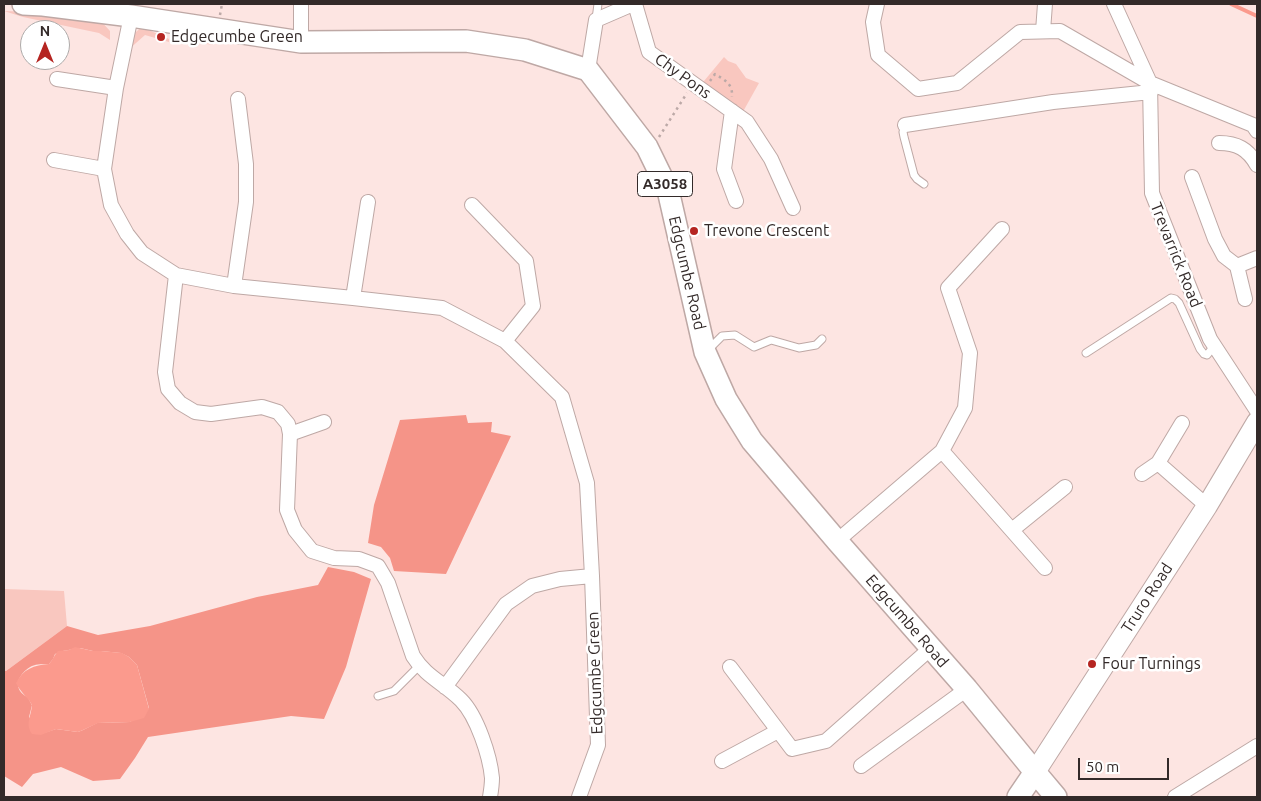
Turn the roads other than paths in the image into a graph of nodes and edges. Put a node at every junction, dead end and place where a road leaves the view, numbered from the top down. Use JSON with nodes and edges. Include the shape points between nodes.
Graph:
{"nodes":[{"id":1,"x":23,"y":4,"type":"edge"},
{"id":2,"x":302,"y":4,"type":"edge"},
{"id":3,"x":598,"y":4,"type":"edge"},
{"id":4,"x":634,"y":4,"type":"edge"},
{"id":5,"x":877,"y":4,"type":"edge"},
{"id":6,"x":1044,"y":4,"type":"edge"},
{"id":7,"x":1114,"y":4,"type":"edge"},
{"id":8,"x":131,"y":16,"type":"junction"},
{"id":9,"x":596,"y":20,"type":"junction"},
{"id":10,"x":1043,"y":32,"type":"junction"},
{"id":11,"x":301,"y":42,"type":"junction"},
{"id":12,"x":588,"y":70,"type":"junction"},
{"id":13,"x":57,"y":79,"type":"dead end"},
{"id":14,"x":1151,"y":87,"type":"junction"},
{"id":15,"x":116,"y":88,"type":"junction"},
{"id":16,"x":238,"y":99,"type":"dead end"},
{"id":17,"x":732,"y":111,"type":"junction"},
{"id":18,"x":905,"y":126,"type":"joint"},
{"id":19,"x":1257,"y":131,"type":"edge"},
{"id":20,"x":1219,"y":143,"type":"dead end"},
{"id":21,"x":54,"y":160,"type":"dead end"},
{"id":22,"x":1257,"y":164,"type":"edge"},
{"id":23,"x":104,"y":169,"type":"junction"},
{"id":24,"x":1192,"y":177,"type":"dead end"},
{"id":25,"x":924,"y":184,"type":"dead end"},
{"id":26,"x":736,"y":201,"type":"dead end"},
{"id":27,"x":368,"y":202,"type":"dead end"},
{"id":28,"x":472,"y":205,"type":"dead end"},
{"id":29,"x":793,"y":208,"type":"dead end"},
{"id":30,"x":1002,"y":228,"type":"dead end"},
{"id":31,"x":1257,"y":258,"type":"edge"},
{"id":32,"x":1237,"y":266,"type":"junction"},
{"id":33,"x":176,"y":275,"type":"junction"},
{"id":34,"x":234,"y":286,"type":"junction"},
{"id":35,"x":352,"y":298,"type":"junction"},
{"id":36,"x":1245,"y":298,"type":"dead end"},
{"id":37,"x":822,"y":339,"type":"dead end"},
{"id":38,"x":504,"y":340,"type":"junction"},
{"id":39,"x":1214,"y":346,"type":"junction"},
{"id":40,"x":706,"y":352,"type":"junction"},
{"id":41,"x":1086,"y":353,"type":"dead end"},
{"id":42,"x":324,"y":422,"type":"dead end"},
{"id":43,"x":1182,"y":423,"type":"dead end"},
{"id":44,"x":1256,"y":423,"type":"edge"},
{"id":45,"x":290,"y":434,"type":"junction"},
{"id":46,"x":942,"y":451,"type":"junction"},
{"id":47,"x":1158,"y":463,"type":"junction"},
{"id":48,"x":1142,"y":474,"type":"dead end"},
{"id":49,"x":1065,"y":487,"type":"dead end"},
{"id":50,"x":1207,"y":506,"type":"junction"},
{"id":51,"x":1012,"y":530,"type":"junction"},
{"id":52,"x":837,"y":541,"type":"junction"},
{"id":53,"x":1045,"y":568,"type":"dead end"},
{"id":54,"x":592,"y":576,"type":"junction"},
{"id":55,"x":931,"y":648,"type":"junction"},
{"id":56,"x":419,"y":666,"type":"junction"},
{"id":57,"x":730,"y":667,"type":"dead end"},
{"id":58,"x":445,"y":687,"type":"junction"},
{"id":59,"x":966,"y":689,"type":"junction"},
{"id":60,"x":378,"y":696,"type":"dead end"},
{"id":61,"x":778,"y":731,"type":"junction"},
{"id":62,"x":1257,"y":746,"type":"edge"},
{"id":63,"x":722,"y":761,"type":"dead end"},
{"id":64,"x":861,"y":766,"type":"dead end"},
{"id":65,"x":1035,"y":772,"type":"junction"},
{"id":66,"x":490,"y":797,"type":"edge"},
{"id":67,"x":579,"y":797,"type":"edge"},
{"id":68,"x":1018,"y":797,"type":"edge"},
{"id":69,"x":1056,"y":797,"type":"edge"},
{"id":70,"x":1175,"y":797,"type":"edge"}],
"edges":[{"from":1,"to":8,"type":"main road"},
{"from":2,"to":11,"type":"street"},
{"from":3,"to":9,"type":"lane"},
{"from":4,"to":9,"type":"street"},
{"from":4,"to":17,"type":"street","name":"Chy Pons","via":[[649,52]]},
{"from":5,"to":10,"type":"street","via":[[873,22],[878,55],[918,89],[957,83],[1020,32]]},
{"from":6,"to":10,"type":"street"},
{"from":7,"to":14,"type":"street"},
{"from":8,"to":11,"type":"main road","via":[[152,16]]},
{"from":8,"to":15,"type":"street","name":"Edgcumbe Green"},
{"from":9,"to":12,"type":"street"},
{"from":10,"to":14,"type":"street","via":[[1060,31]]},
{"from":11,"to":12,"type":"main road","via":[[466,41],[525,50]]},
{"from":12,"to":40,"type":"main road","name":"Edgcumbe Road","number":"A3058","via":[[647,147],[668,190]]},
{"from":13,"to":15,"type":"street"},
{"from":14,"to":18,"type":"street"},
{"from":14,"to":19,"type":"street","via":[[1253,125]]},
{"from":14,"to":39,"type":"street","name":"Trevarrick Road","via":[[1152,193]]},
{"from":15,"to":23,"type":"street","name":"Edgcumbe Green"},
{"from":16,"to":34,"type":"street","via":[[246,164],[246,202]]},
{"from":17,"to":26,"type":"street","via":[[724,169]]},
{"from":17,"to":29,"type":"street","name":"Chy Pons","via":[[747,122],[771,158]]},
{"from":18,"to":25,"type":"lane","via":[[903,132],[914,175]]},
{"from":20,"to":22,"type":"street","via":[[1231,143],[1242,148]]},
{"from":21,"to":23,"type":"street"},
{"from":23,"to":33,"type":"street","name":"Edgcumbe Green","via":[[111,205],[127,234],[142,253]]},
{"from":24,"to":32,"type":"street","via":[[1215,239],[1224,256]]},
{"from":27,"to":35,"type":"street"},
{"from":28,"to":38,"type":"street","via":[[526,261],[533,306]]},
{"from":30,"to":46,"type":"street","via":[[948,288],[970,353],[966,408]]},
{"from":31,"to":32,"type":"street"},
{"from":32,"to":36,"type":"street"},
{"from":33,"to":34,"type":"street","name":"Edgcumbe Green"},
{"from":33,"to":45,"type":"street","via":[[165,372],[168,389],[180,403],[195,412],[211,414],[262,408],[278,412],[288,424]]},
{"from":34,"to":35,"type":"street","name":"Edgcumbe Green"},
{"from":35,"to":38,"type":"street","name":"Edgcumbe Green","via":[[442,308]]},
{"from":37,"to":40,"type":"lane","via":[[816,345],[799,348],[771,340],[754,347],[735,335],[722,336]]},
{"from":38,"to":54,"type":"street","name":"Edgcumbe Green","via":[[562,397],[587,483]]},
{"from":39,"to":41,"type":"lane","via":[[1207,355],[1204,354],[1179,303],[1171,298]]},
{"from":39,"to":44,"type":"street","name":"Trevarrick Road"},
{"from":40,"to":52,"type":"main road","name":"Edgcumbe Road","number":"A3058","via":[[726,399],[752,441]]},
{"from":42,"to":45,"type":"street"},
{"from":43,"to":47,"type":"street"},
{"from":44,"to":50,"type":"main road","name":"Truro Road"},
{"from":45,"to":56,"type":"street","via":[[287,510],[294,530],[312,551],[334,558],[359,559],[378,566],[388,583]]},
{"from":46,"to":51,"type":"street"},
{"from":46,"to":52,"type":"street"},
{"from":47,"to":48,"type":"street"},
{"from":47,"to":50,"type":"street"},
{"from":49,"to":51,"type":"street"},
{"from":50,"to":65,"type":"main road","name":"Truro Road"},
{"from":51,"to":53,"type":"street"},
{"from":52,"to":55,"type":"main road","name":"Edgcumbe Road","number":"A3058"},
{"from":54,"to":58,"type":"street","via":[[532,586],[506,604]]},
{"from":54,"to":67,"type":"street","name":"Edgcumbe Green","via":[[598,745]]},
{"from":55,"to":59,"type":"main road","name":"Edgcumbe Road","number":"A3058"},
{"from":55,"to":61,"type":"street","via":[[826,741],[792,749]]},
{"from":56,"to":58,"type":"street"},
{"from":56,"to":60,"type":"lane","via":[[394,692]]},
{"from":57,"to":61,"type":"street"},
{"from":58,"to":66,"type":"street","via":[[471,713],[488,754],[492,780]]},
{"from":59,"to":64,"type":"street"},
{"from":59,"to":65,"type":"main road","name":"Edgcumbe Road","number":"A3058"},
{"from":61,"to":63,"type":"street"},
{"from":62,"to":70,"type":"street"},
{"from":65,"to":68,"type":"main road","name":"Truro Road"},
{"from":65,"to":69,"type":"main road","name":"Edgcumbe Road","number":"A3058"}]}
